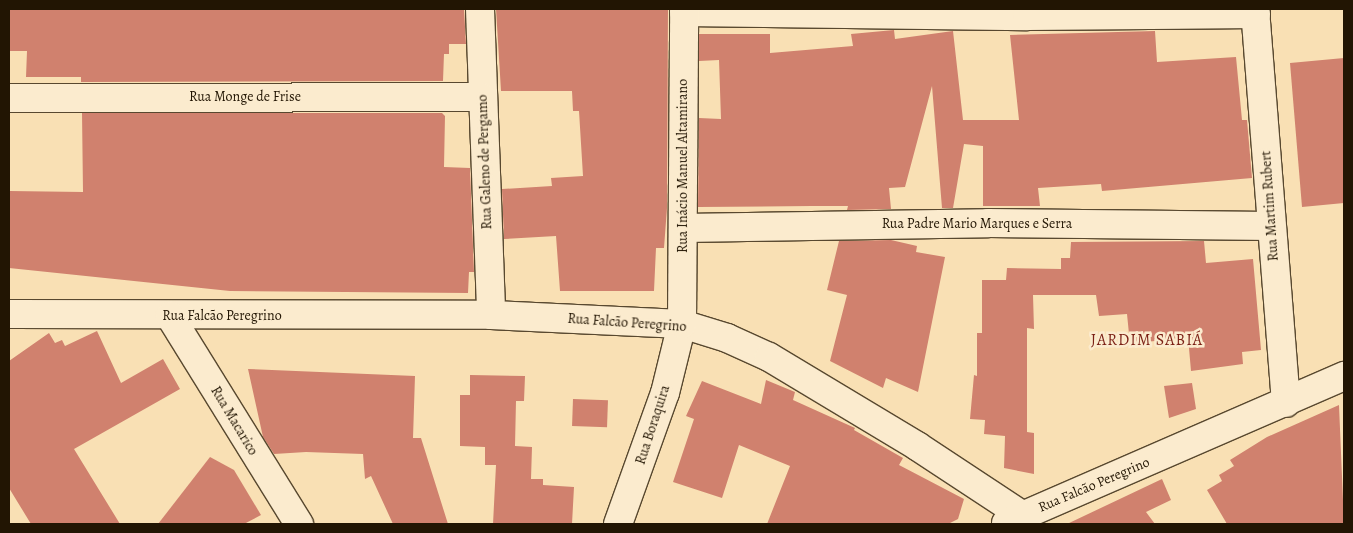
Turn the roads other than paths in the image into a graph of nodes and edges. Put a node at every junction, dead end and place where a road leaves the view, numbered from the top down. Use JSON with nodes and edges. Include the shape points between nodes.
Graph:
{"nodes":[{"id":1,"x":480,"y":9,"type":"edge"},
{"id":2,"x":684,"y":10,"type":"edge"},
{"id":3,"x":819,"y":11,"type":"edge"},
{"id":4,"x":1255,"y":11,"type":"edge"},
{"id":5,"x":1026,"y":12,"type":"edge"},
{"id":6,"x":482,"y":97,"type":"junction"},
{"id":7,"x":9,"y":98,"type":"edge"},
{"id":8,"x":1271,"y":226,"type":"junction"},
{"id":9,"x":683,"y":228,"type":"junction"},
{"id":10,"x":9,"y":314,"type":"edge"},
{"id":11,"x":491,"y":315,"type":"junction"},
{"id":12,"x":170,"y":316,"type":"junction"},
{"id":13,"x":682,"y":324,"type":"junction"},
{"id":14,"x":1344,"y":376,"type":"edge"},
{"id":15,"x":1286,"y":403,"type":"junction"},
{"id":16,"x":1014,"y":520,"type":"edge"},
{"id":17,"x":299,"y":524,"type":"edge"},
{"id":18,"x":618,"y":524,"type":"edge"}],
"edges":[{"from":1,"to":6,"type":"street","name":"Rua Galeno de Pergamo"},
{"from":2,"to":3,"type":"street"},
{"from":2,"to":9,"type":"street","name":"Rua Inácio Manuel Altamirano"},
{"from":3,"to":5,"type":"street"},
{"from":4,"to":5,"type":"street"},
{"from":4,"to":8,"type":"street","name":"Rua Martim Rubert"},
{"from":6,"to":7,"type":"street","name":"Rua Monge de Frise"},
{"from":6,"to":11,"type":"street","name":"Rua Galeno de Pergamo"},
{"from":8,"to":9,"type":"street","name":"Rua Padre Mario Marques e Serra","via":[[988,223]]},
{"from":8,"to":15,"type":"street","name":"Rua Martim Rubert"},
{"from":9,"to":13,"type":"street","name":"Rua Inácio Manuel Altamirano"},
{"from":10,"to":12,"type":"street","name":"Rua Falcão Peregrino"},
{"from":11,"to":12,"type":"street","name":"Rua Falcão Peregrino"},
{"from":11,"to":13,"type":"street","name":"Rua Falcão Peregrino"},
{"from":12,"to":17,"type":"street","name":"Rua Macarico"},
{"from":13,"to":16,"type":"street","name":"Rua Falcão Peregrino","via":[[727,338],[769,357],[918,446]]},
{"from":13,"to":18,"type":"street","name":"Rua Boraquira","via":[[662,402]]},
{"from":14,"to":15,"type":"street","name":"Rua Falcão Peregrino"},
{"from":15,"to":16,"type":"street","name":"Rua Falcão Peregrino"}]}
